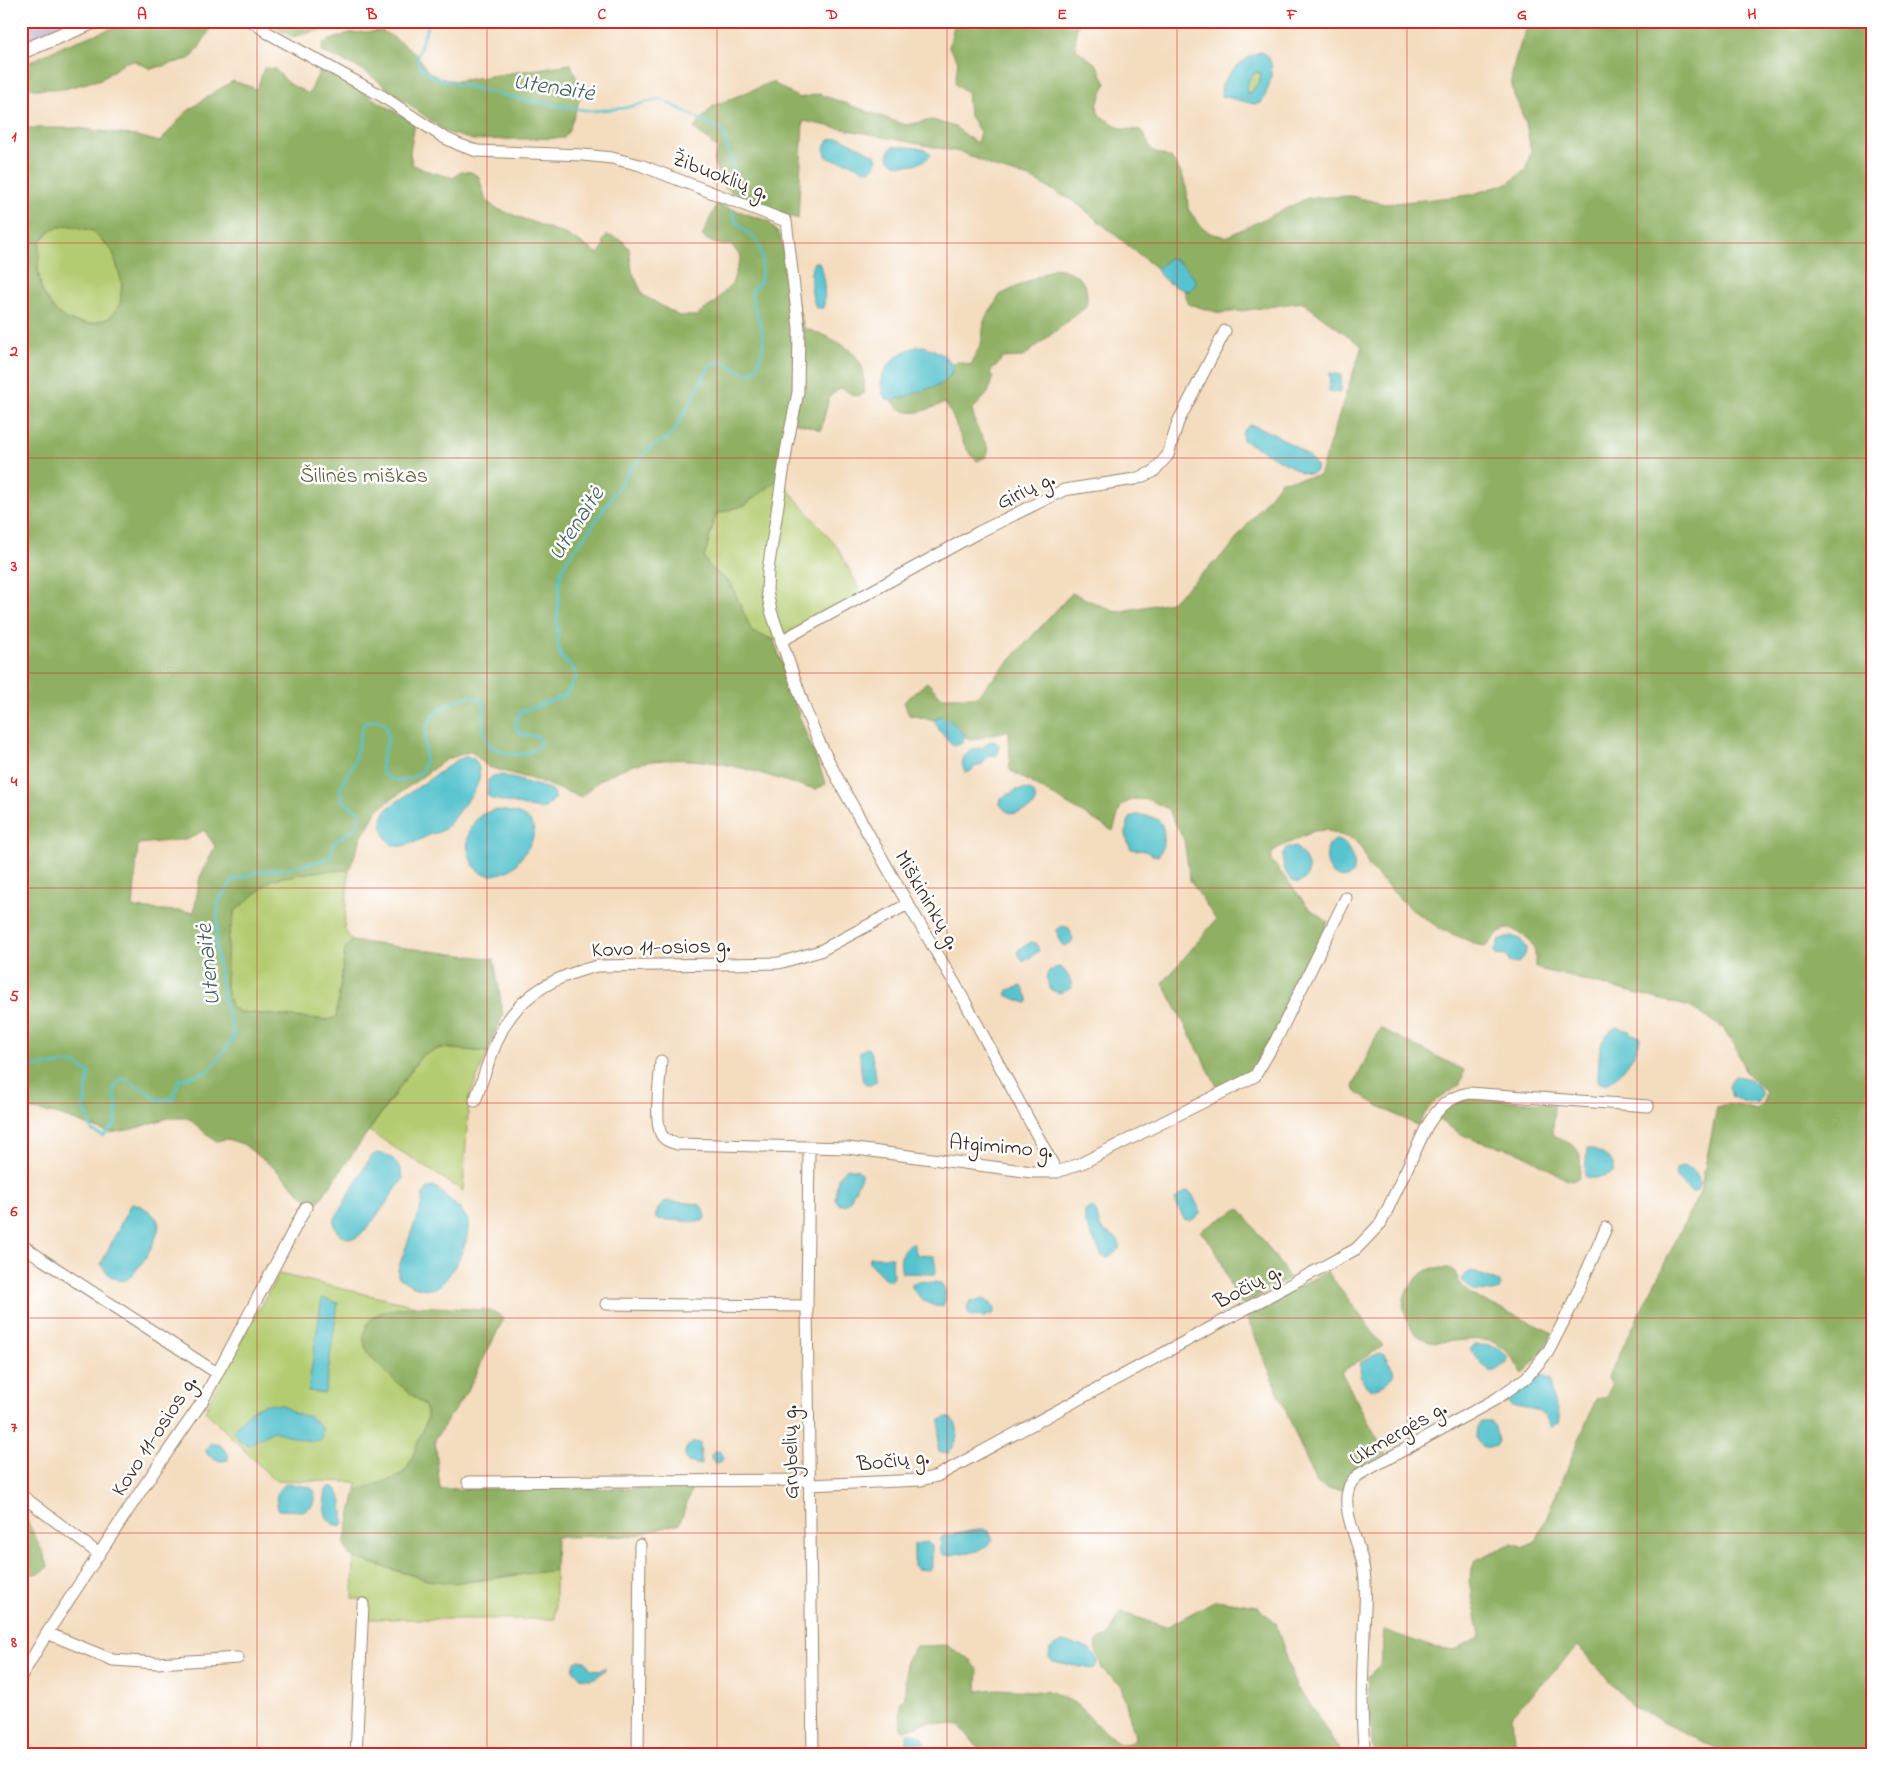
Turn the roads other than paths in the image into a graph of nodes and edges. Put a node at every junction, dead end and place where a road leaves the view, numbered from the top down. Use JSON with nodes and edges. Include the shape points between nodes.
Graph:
{"nodes":[{"id":1,"x":95,"y":21,"type":"edge"},
{"id":2,"x":252,"y":21,"type":"edge"},
{"id":3,"x":21,"y":52,"type":"edge"},
{"id":4,"x":1225,"y":331,"type":"dead end"},
{"id":5,"x":781,"y":641,"type":"junction"},
{"id":6,"x":1346,"y":898,"type":"dead end"},
{"id":7,"x":908,"y":904,"type":"junction"},
{"id":8,"x":661,"y":1061,"type":"dead end"},
{"id":9,"x":475,"y":1101,"type":"dead end"},
{"id":10,"x":1648,"y":1106,"type":"dead end"},
{"id":11,"x":809,"y":1149,"type":"junction"},
{"id":12,"x":1057,"y":1172,"type":"junction"},
{"id":13,"x":306,"y":1207,"type":"dead end"},
{"id":14,"x":1606,"y":1228,"type":"dead end"},
{"id":15,"x":21,"y":1244,"type":"edge"},
{"id":16,"x":606,"y":1304,"type":"dead end"},
{"id":17,"x":807,"y":1306,"type":"junction"},
{"id":18,"x":217,"y":1372,"type":"junction"},
{"id":19,"x":468,"y":1482,"type":"dead end"},
{"id":20,"x":809,"y":1483,"type":"junction"},
{"id":21,"x":21,"y":1495,"type":"edge"},
{"id":22,"x":640,"y":1545,"type":"dead end"},
{"id":23,"x":99,"y":1554,"type":"junction"},
{"id":24,"x":363,"y":1604,"type":"dead end"},
{"id":25,"x":47,"y":1633,"type":"junction"},
{"id":26,"x":238,"y":1658,"type":"dead end"},
{"id":27,"x":21,"y":1678,"type":"edge"},
{"id":28,"x":356,"y":1755,"type":"edge"},
{"id":29,"x":638,"y":1755,"type":"edge"},
{"id":30,"x":813,"y":1755,"type":"edge"},
{"id":31,"x":1365,"y":1755,"type":"edge"}],
"edges":[{"from":1,"to":3,"type":"main road"},
{"from":2,"to":5,"type":"street","name":"Žibuoklių g.","via":[[460,145],[495,153],[583,155],[622,160],[786,221],[799,329],[798,392],[784,465],[767,591]]},
{"from":4,"to":5,"type":"street","name":"Girių g.","via":[[1178,422],[1168,455],[1153,472],[1135,479],[1064,490],[979,532]]},
{"from":5,"to":7,"type":"street","name":"Miškininkų g.","via":[[819,742]]},
{"from":6,"to":12,"type":"street","name":"Atgimimo g.","via":[[1256,1076],[1082,1163]]},
{"from":7,"to":9,"type":"street","name":"Kovo 11-osios g.","via":[[820,951],[779,963],[598,966],[578,970],[531,993],[506,1023]]},
{"from":7,"to":12,"type":"street","name":"Miškininkų g."},
{"from":8,"to":11,"type":"street","name":"Atgimimo g.","via":[[658,1124],[661,1135],[668,1142]]},
{"from":10,"to":20,"type":"street","name":"Bočių g.","via":[[1469,1093],[1449,1099],[1434,1114],[1381,1223],[1356,1249],[937,1476],[913,1481]]},
{"from":11,"to":12,"type":"street","name":"Atgimimo g.","via":[[848,1148],[1032,1172]]},
{"from":11,"to":17,"type":"street","name":"Grybelių g."},
{"from":13,"to":18,"type":"street","name":"Kovo 11-osios g."},
{"from":14,"to":31,"type":"street","name":"Ukmergės g.","via":[[1548,1352],[1532,1371],[1496,1399],[1358,1475],[1348,1489],[1348,1510],[1359,1544],[1365,1583],[1362,1701]]},
{"from":15,"to":18,"type":"street"},
{"from":16,"to":17,"type":"street"},
{"from":17,"to":20,"type":"street","name":"Grybelių g."},
{"from":18,"to":23,"type":"street","name":"Kovo 11-osios g.","via":[[202,1402]]},
{"from":19,"to":20,"type":"street","name":"Bočių g."},
{"from":20,"to":30,"type":"street","name":"Grybelių g."},
{"from":21,"to":23,"type":"street"},
{"from":22,"to":29,"type":"street"},
{"from":23,"to":25,"type":"street","name":"Kovo 11-osios g."},
{"from":24,"to":28,"type":"street"},
{"from":25,"to":26,"type":"street","via":[[113,1660],[157,1663]]},
{"from":25,"to":27,"type":"street","name":"Kovo 11-osios g."}]}
